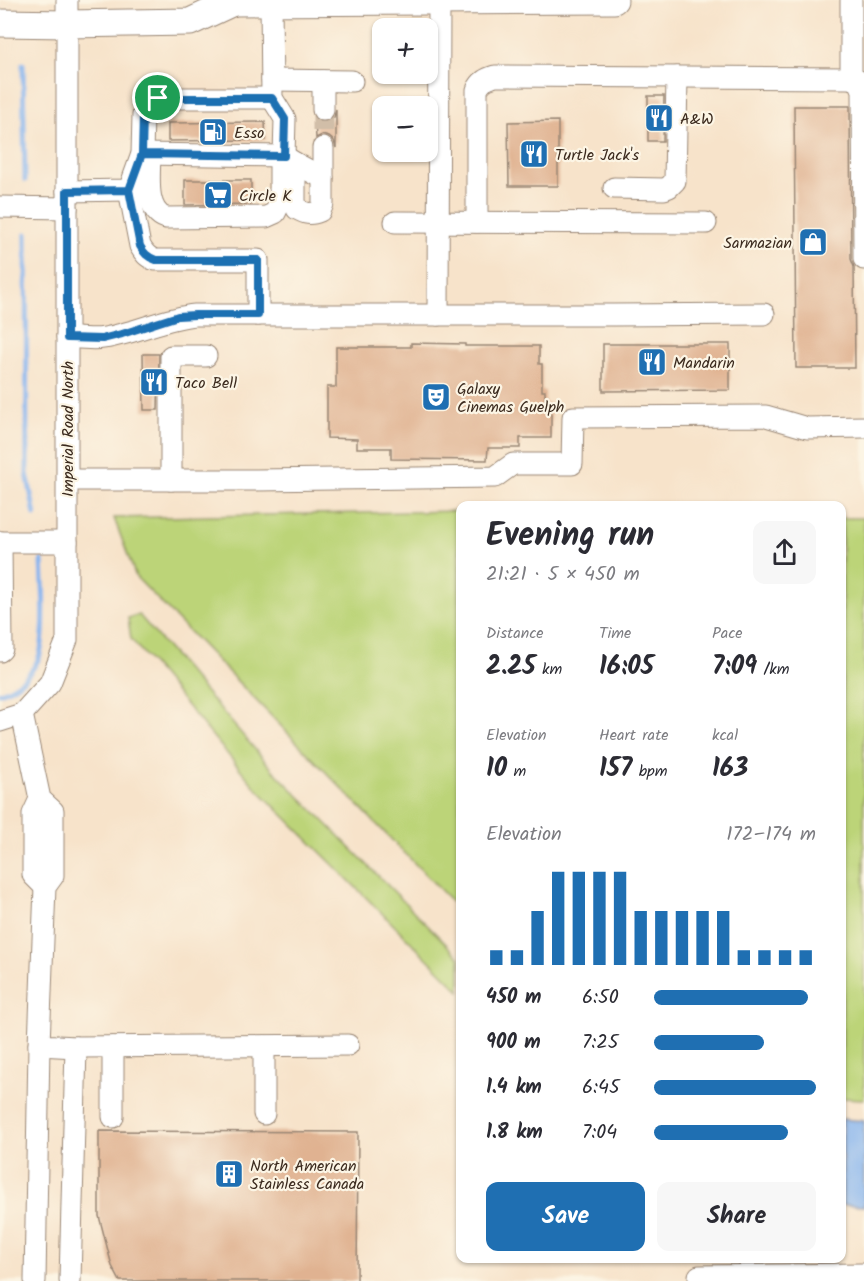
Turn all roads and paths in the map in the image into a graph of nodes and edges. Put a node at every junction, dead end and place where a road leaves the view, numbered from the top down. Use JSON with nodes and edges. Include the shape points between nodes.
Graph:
{"nodes":[{"id":1,"x":599,"y":0,"type":"edge"},
{"id":2,"x":614,"y":0,"type":"edge"},
{"id":3,"x":851,"y":0,"type":"edge"},
{"id":4,"x":226,"y":1,"type":"edge"},
{"id":5,"x":281,"y":1,"type":"edge"},
{"id":6,"x":439,"y":1,"type":"edge"},
{"id":7,"x":67,"y":12,"type":"edge"},
{"id":8,"x":0,"y":23,"type":"edge"},
{"id":9,"x":677,"y":77,"type":"junction"},
{"id":10,"x":851,"y":78,"type":"junction"},
{"id":11,"x":323,"y":81,"type":"junction"},
{"id":12,"x":352,"y":81,"type":"dead end"},
{"id":13,"x":272,"y":89,"type":"junction"},
{"id":14,"x":323,"y":110,"type":"tunnel mouth"},
{"id":15,"x":323,"y":148,"type":"tunnel mouth"},
{"id":16,"x":146,"y":154,"type":"junction"},
{"id":17,"x":286,"y":158,"type":"junction"},
{"id":18,"x":323,"y":178,"type":"junction"},
{"id":19,"x":614,"y":188,"type":"dead end"},
{"id":20,"x":129,"y":190,"type":"junction"},
{"id":21,"x":67,"y":199,"type":"junction"},
{"id":22,"x":0,"y":207,"type":"edge"},
{"id":23,"x":395,"y":222,"type":"dead end"},
{"id":24,"x":438,"y":222,"type":"junction"},
{"id":25,"x":477,"y":222,"type":"junction"},
{"id":26,"x":706,"y":223,"type":"dead end"},
{"id":27,"x":864,"y":259,"type":"edge"},
{"id":28,"x":764,"y":314,"type":"dead end"},
{"id":29,"x":258,"y":315,"type":"junction"},
{"id":30,"x":438,"y":315,"type":"junction"},
{"id":31,"x":67,"y":338,"type":"junction"},
{"id":32,"x":206,"y":356,"type":"dead end"},
{"id":33,"x":864,"y":426,"type":"edge"},
{"id":34,"x":68,"y":480,"type":"junction"},
{"id":35,"x":171,"y":480,"type":"junction"},
{"id":36,"x":1,"y":542,"type":"edge"},
{"id":37,"x":67,"y":542,"type":"junction"},
{"id":38,"x":0,"y":651,"type":"edge"},
{"id":39,"x":22,"y":714,"type":"junction"},
{"id":40,"x":0,"y":720,"type":"edge"},
{"id":41,"x":348,"y":1045,"type":"dead end"},
{"id":42,"x":39,"y":1046,"type":"junction"},
{"id":43,"x":264,"y":1046,"type":"junction"},
{"id":44,"x":76,"y":1047,"type":"junction"},
{"id":45,"x":113,"y":1047,"type":"junction"},
{"id":46,"x":264,"y":1114,"type":"dead end"},
{"id":47,"x":113,"y":1117,"type":"dead end"},
{"id":48,"x":864,"y":1274,"type":"edge"},
{"id":49,"x":36,"y":1281,"type":"edge"},
{"id":50,"x":70,"y":1281,"type":"edge"},
{"id":51,"x":699,"y":1281,"type":"edge"}],
"edges":[{"from":1,"to":2,"type":"main road"},
{"from":1,"to":6,"type":"main road"},
{"from":3,"to":10,"type":"street"},
{"from":4,"to":5,"type":"main road"},
{"from":4,"to":7,"type":"main road","via":[[190,22]]},
{"from":5,"to":6,"type":"main road"},
{"from":5,"to":13,"type":"street"},
{"from":6,"to":24,"type":"street"},
{"from":7,"to":8,"type":"main road"},
{"from":7,"to":21,"type":"street","name":"Imperial Road North"},
{"from":9,"to":10,"type":"street"},
{"from":9,"to":19,"type":"street","via":[[675,181],[664,189]]},
{"from":9,"to":25,"type":"street","via":[[485,79],[477,90]]},
{"from":10,"to":27,"type":"street","via":[[859,81],[863,90]]},
{"from":11,"to":12,"type":"street"},
{"from":11,"to":13,"type":"street"},
{"from":11,"to":14,"type":"street"},
{"from":13,"to":16,"type":"street","via":[[158,98],[143,115]]},
{"from":13,"to":17,"type":"street","via":[[285,119]]},
{"from":15,"to":18,"type":"street"},
{"from":16,"to":17,"type":"street"},
{"from":16,"to":17,"type":"street","via":[[151,202],[159,216],[166,218],[266,218],[275,213],[280,203]]},
{"from":16,"to":20,"type":"street"},
{"from":17,"to":18,"type":"street"},
{"from":17,"to":18,"type":"street","via":[[297,209],[305,214],[320,211]]},
{"from":20,"to":21,"type":"street"},
{"from":20,"to":29,"type":"street","via":[[140,246],[149,258],[258,260]]},
{"from":21,"to":22,"type":"street"},
{"from":21,"to":31,"type":"street","name":"Imperial Road North"},
{"from":23,"to":24,"type":"street"},
{"from":24,"to":25,"type":"street"},
{"from":24,"to":30,"type":"street"},
{"from":25,"to":26,"type":"street"},
{"from":28,"to":30,"type":"street"},
{"from":29,"to":30,"type":"street"},
{"from":29,"to":31,"type":"street","via":[[178,316],[102,339]]},
{"from":31,"to":34,"type":"street","name":"Imperial Road North"},
{"from":32,"to":35,"type":"street","via":[[171,356]]},
{"from":33,"to":35,"type":"street","via":[[807,428],[766,416],[573,417],[572,464],[513,464],[495,477]]},
{"from":34,"to":35,"type":"street"},
{"from":34,"to":37,"type":"street","name":"Imperial Road North"},
{"from":36,"to":37,"type":"street"},
{"from":36,"to":38,"type":"street"},
{"from":37,"to":39,"type":"street","name":"Imperial Road North","via":[[67,639],[50,683]]},
{"from":39,"to":40,"type":"street"},
{"from":39,"to":42,"type":"street","via":[[40,799],[53,811],[53,876],[45,887]]},
{"from":41,"to":43,"type":"street"},
{"from":42,"to":44,"type":"street"},
{"from":42,"to":49,"type":"street"},
{"from":43,"to":45,"type":"street"},
{"from":43,"to":46,"type":"street"},
{"from":44,"to":45,"type":"street"},
{"from":44,"to":50,"type":"street"},
{"from":45,"to":47,"type":"street"},
{"from":48,"to":51,"type":"street","via":[[699,1276]]}]}
